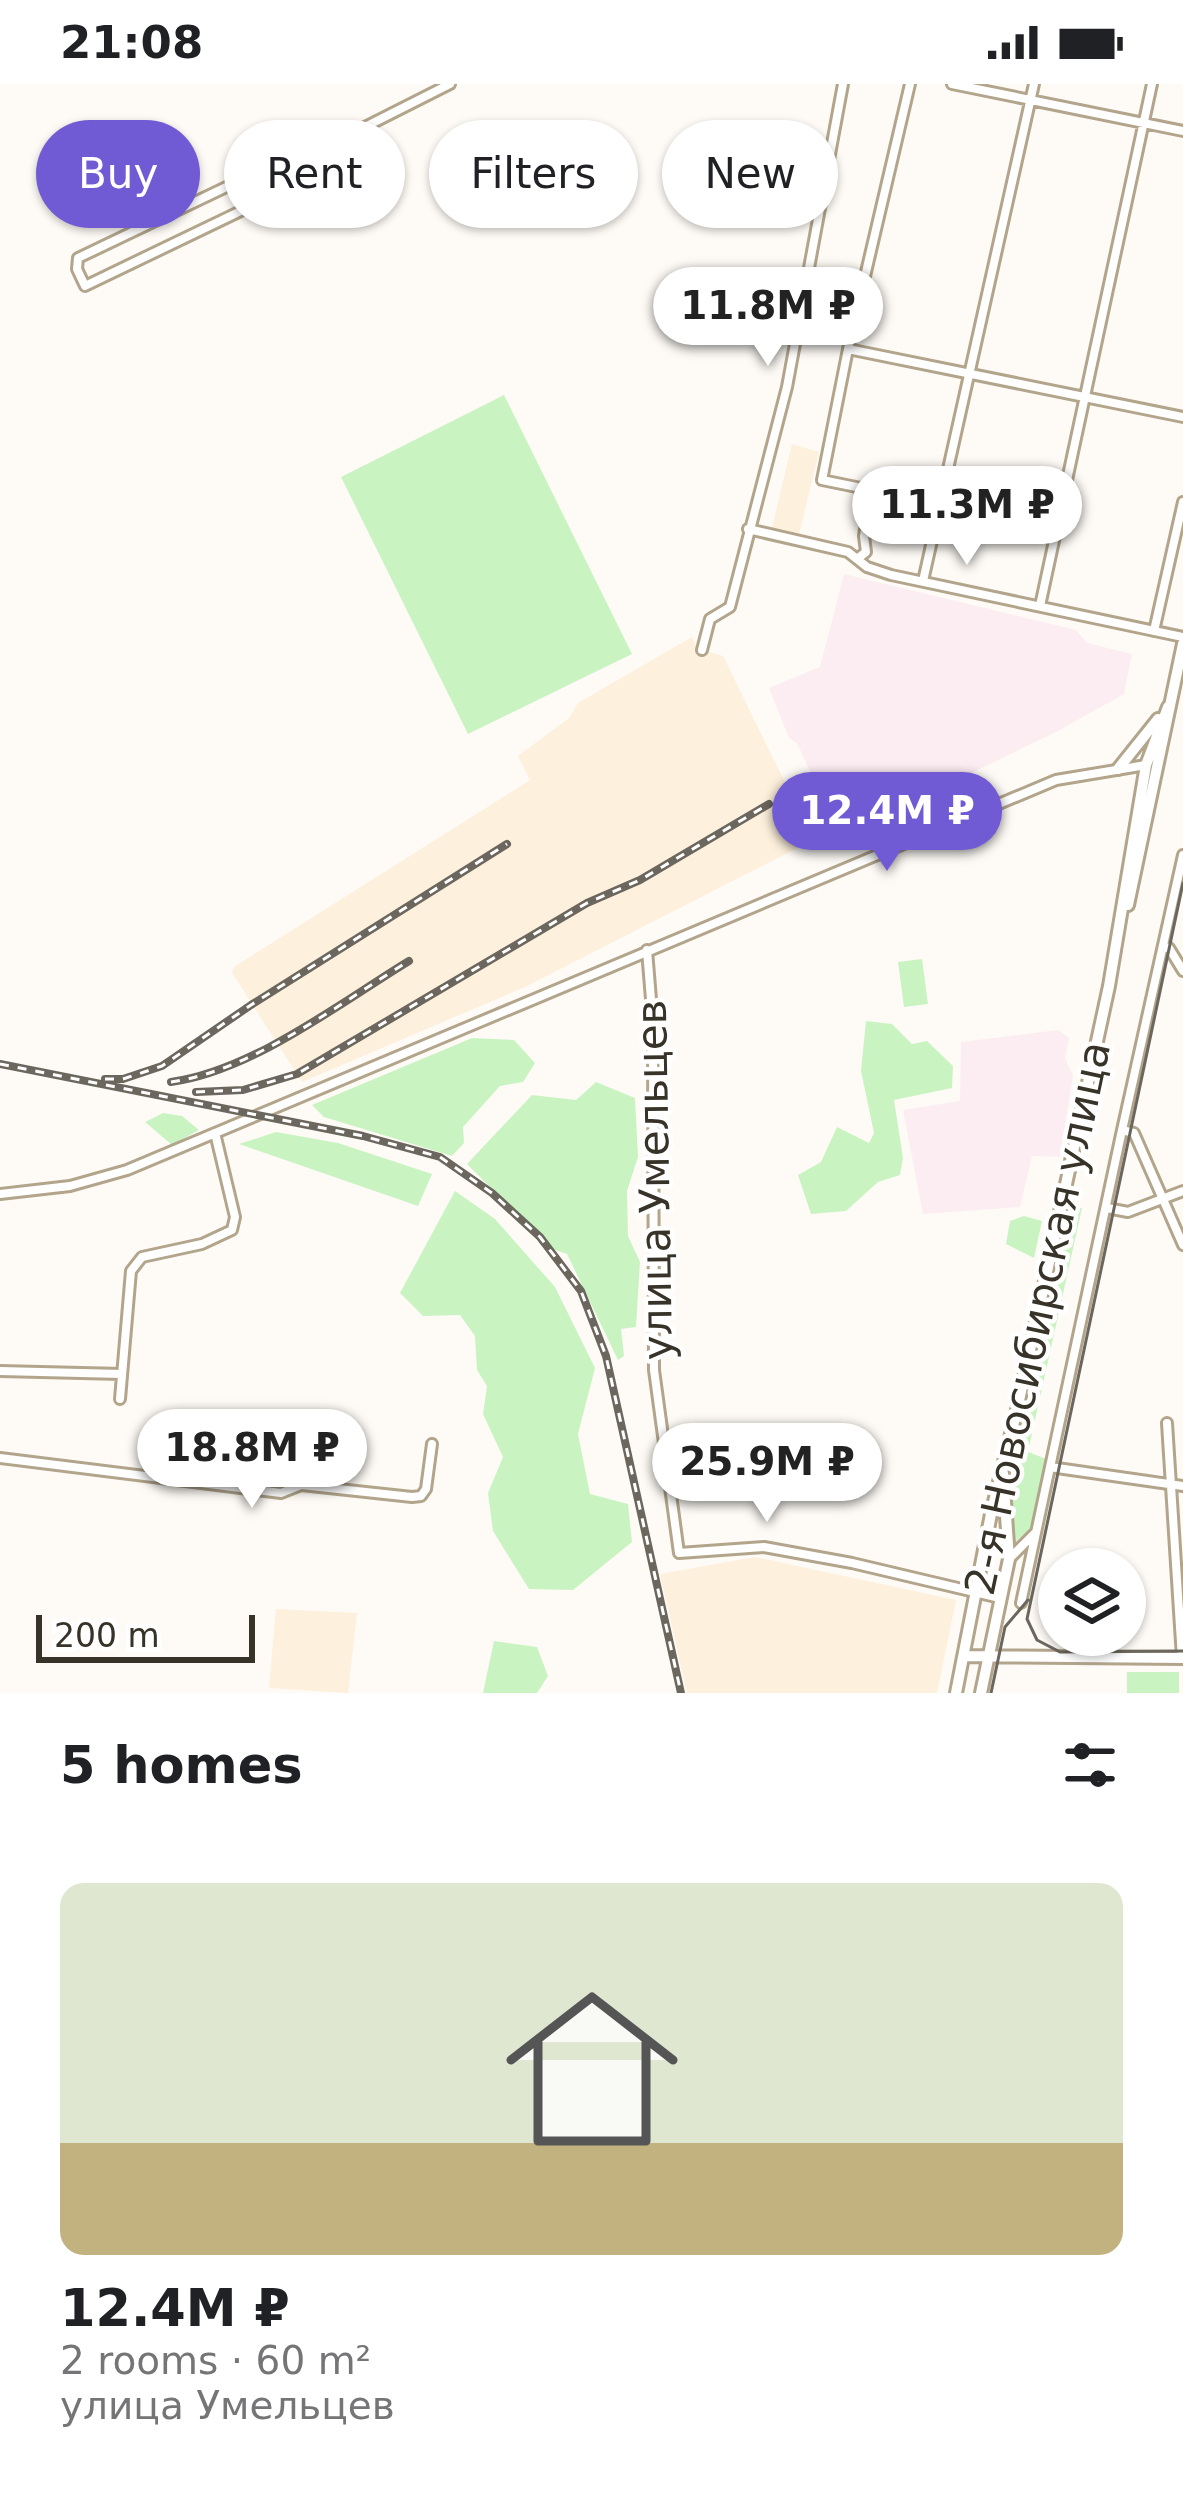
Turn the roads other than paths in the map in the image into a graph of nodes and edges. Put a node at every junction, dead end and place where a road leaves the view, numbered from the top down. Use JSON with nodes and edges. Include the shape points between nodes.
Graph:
{"nodes":[{"id":1,"x":450,"y":84,"type":"edge"},
{"id":2,"x":843,"y":84,"type":"edge"},
{"id":3,"x":910,"y":84,"type":"edge"},
{"id":4,"x":952,"y":84,"type":"edge"},
{"id":5,"x":1034,"y":84,"type":"edge"},
{"id":6,"x":1152,"y":84,"type":"edge"},
{"id":7,"x":1031,"y":100,"type":"junction"},
{"id":8,"x":379,"y":120,"type":"edge"},
{"id":9,"x":1144,"y":123,"type":"junction"},
{"id":10,"x":1183,"y":131,"type":"edge"},
{"id":11,"x":349,"y":135,"type":"joint"},
{"id":12,"x":848,"y":349,"type":"junction"},
{"id":13,"x":969,"y":373,"type":"junction"},
{"id":14,"x":1084,"y":397,"type":"junction"},
{"id":15,"x":1183,"y":416,"type":"edge"},
{"id":16,"x":1183,"y":502,"type":"edge"},
{"id":17,"x":748,"y":529,"type":"junction"},
{"id":18,"x":857,"y":559,"type":"junction"},
{"id":19,"x":923,"y":581,"type":"junction"},
{"id":20,"x":1040,"y":606,"type":"junction"},
{"id":21,"x":1154,"y":631,"type":"junction"},
{"id":22,"x":1183,"y":640,"type":"edge"},
{"id":23,"x":702,"y":650,"type":"dead end"},
{"id":24,"x":1168,"y":707,"type":"junction"},
{"id":25,"x":1152,"y":766,"type":"junction"},
{"id":26,"x":1118,"y":769,"type":"junction"},
{"id":27,"x":1183,"y":855,"type":"edge"},
{"id":28,"x":1163,"y":946,"type":"junction"},
{"id":29,"x":647,"y":950,"type":"junction"},
{"id":30,"x":1183,"y":971,"type":"edge"},
{"id":31,"x":1121,"y":1130,"type":"junction"},
{"id":32,"x":214,"y":1133,"type":"junction"},
{"id":33,"x":1183,"y":1191,"type":"edge"},
{"id":34,"x":0,"y":1194,"type":"edge"},
{"id":35,"x":1165,"y":1199,"type":"junction"},
{"id":36,"x":1107,"y":1208,"type":"junction"},
{"id":37,"x":1183,"y":1245,"type":"edge"},
{"id":38,"x":0,"y":1371,"type":"edge"},
{"id":39,"x":122,"y":1374,"type":"junction"},
{"id":40,"x":120,"y":1399,"type":"dead end"},
{"id":41,"x":1167,"y":1423,"type":"dead end"},
{"id":42,"x":432,"y":1444,"type":"dead end"},
{"id":43,"x":0,"y":1458,"type":"edge"},
{"id":44,"x":1050,"y":1467,"type":"junction"},
{"id":45,"x":1003,"y":1470,"type":"junction"},
{"id":46,"x":1178,"y":1486,"type":"edge"},
{"id":47,"x":1036,"y":1532,"type":"junction"},
{"id":48,"x":1009,"y":1559,"type":"junction"},
{"id":49,"x":977,"y":1594,"type":"junction"},
{"id":50,"x":1000,"y":1598,"type":"junction"},
{"id":51,"x":1021,"y":1603,"type":"dead end"},
{"id":52,"x":964,"y":1656,"type":"junction"},
{"id":53,"x":989,"y":1657,"type":"junction"},
{"id":54,"x":1182,"y":1658,"type":"edge"},
{"id":55,"x":956,"y":1693,"type":"edge"},
{"id":56,"x":981,"y":1693,"type":"edge"}],
"edges":[{"from":1,"to":8,"type":"street"},
{"from":2,"to":17,"type":"street","via":[[787,387]]},
{"from":3,"to":12,"type":"street"},
{"from":4,"to":7,"type":"street"},
{"from":5,"to":7,"type":"street"},
{"from":6,"to":9,"type":"street"},
{"from":7,"to":9,"type":"street"},
{"from":7,"to":13,"type":"street"},
{"from":9,"to":10,"type":"street"},
{"from":9,"to":14,"type":"street"},
{"from":11,"to":11,"type":"street","via":[[341,132],[78,258],[85,286],[355,155]]},
{"from":12,"to":13,"type":"street"},
{"from":12,"to":18,"type":"street","via":[[823,479],[871,490],[866,552]]},
{"from":13,"to":14,"type":"street"},
{"from":13,"to":19,"type":"street"},
{"from":14,"to":15,"type":"street"},
{"from":14,"to":20,"type":"street"},
{"from":16,"to":21,"type":"street"},
{"from":17,"to":18,"type":"street"},
{"from":17,"to":23,"type":"street","via":[[730,607],[710,619]]},
{"from":18,"to":19,"type":"street"},
{"from":19,"to":20,"type":"street"},
{"from":20,"to":21,"type":"street"},
{"from":21,"to":22,"type":"street"},
{"from":22,"to":24,"type":"main road","name":"2-я Новосибирская улица"},
{"from":24,"to":25,"type":"main road","name":"2-я Новосибирская улица"},
{"from":24,"to":26,"type":"main road"},
{"from":25,"to":26,"type":"street","name":"улица Умельцев"},
{"from":25,"to":45,"type":"main road","name":"2-я Новосибирская улица"},
{"from":26,"to":29,"type":"street","name":"улица Умельцев","via":[[1056,780]]},
{"from":27,"to":28,"type":"street"},
{"from":28,"to":30,"type":"street"},
{"from":28,"to":31,"type":"street"},
{"from":29,"to":32,"type":"street","name":"улица Умельцев"},
{"from":29,"to":49,"type":"street","name":"улица Умельцев","via":[[654,1370],[679,1553],[764,1546]]},
{"from":31,"to":35,"type":"street","via":[[1134,1133]]},
{"from":31,"to":36,"type":"street"},
{"from":32,"to":34,"type":"street","name":"улица Умельцев","via":[[97,1180]]},
{"from":32,"to":39,"type":"street","via":[[232,1230],[142,1257],[130,1271]]},
{"from":33,"to":35,"type":"street"},
{"from":35,"to":36,"type":"street","via":[[1128,1212]]},
{"from":35,"to":37,"type":"street"},
{"from":36,"to":44,"type":"street"},
{"from":38,"to":39,"type":"street"},
{"from":39,"to":40,"type":"street"},
{"from":41,"to":46,"type":"street"},
{"from":42,"to":43,"type":"street","via":[[426,1489],[412,1497],[302,1485],[281,1493]]},
{"from":44,"to":46,"type":"street"},
{"from":44,"to":47,"type":"street"},
{"from":45,"to":48,"type":"main road"},
{"from":45,"to":49,"type":"main road","name":"2-я Новосибирская улица"},
{"from":46,"to":54,"type":"street"},
{"from":47,"to":48,"type":"street"},
{"from":47,"to":51,"type":"street"},
{"from":48,"to":50,"type":"main road"},
{"from":49,"to":50,"type":"street"},
{"from":49,"to":52,"type":"main road","name":"2-я Новосибирская улица"},
{"from":50,"to":53,"type":"main road"},
{"from":52,"to":53,"type":"main road"},
{"from":52,"to":55,"type":"main road","name":"2-я Новосибирская улица"},
{"from":53,"to":54,"type":"main road"},
{"from":53,"to":56,"type":"main road"}]}
